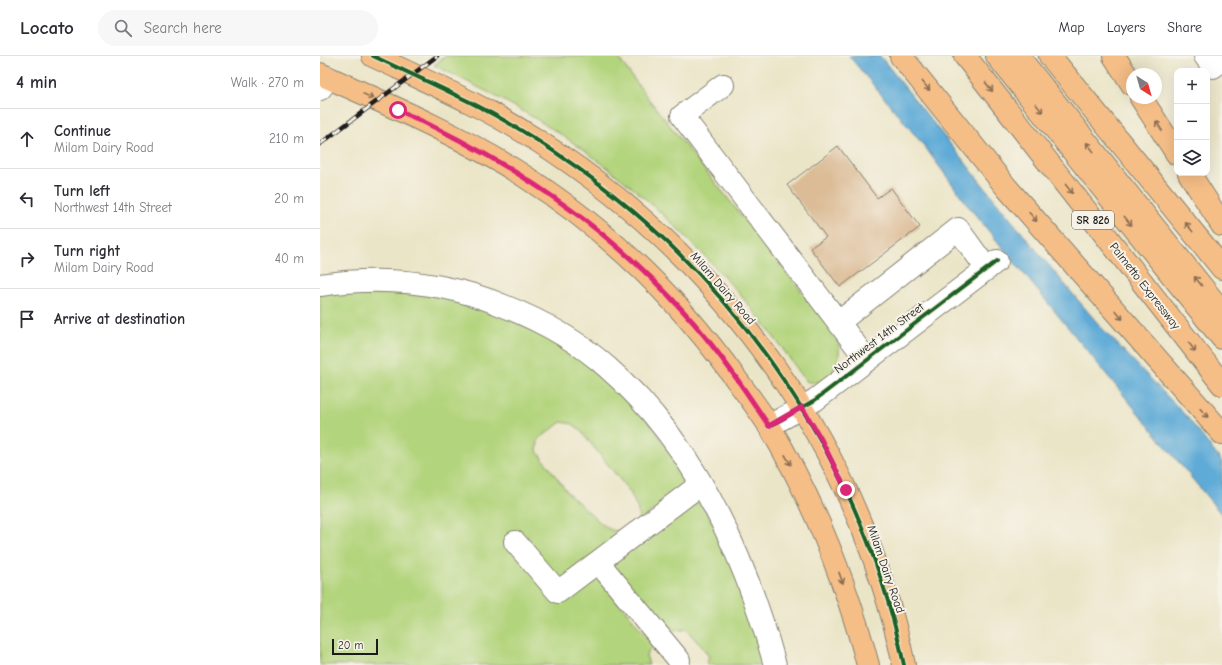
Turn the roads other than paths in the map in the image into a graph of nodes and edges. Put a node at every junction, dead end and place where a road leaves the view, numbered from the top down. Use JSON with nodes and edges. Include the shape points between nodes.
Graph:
{"nodes":[{"id":1,"x":373,"y":56,"type":"edge"},
{"id":2,"x":901,"y":56,"type":"edge"},
{"id":3,"x":965,"y":56,"type":"edge"},
{"id":4,"x":997,"y":56,"type":"edge"},
{"id":5,"x":1018,"y":56,"type":"edge"},
{"id":6,"x":1050,"y":56,"type":"edge"},
{"id":7,"x":1114,"y":56,"type":"edge"},
{"id":8,"x":1205,"y":56,"type":"edge"},
{"id":9,"x":1222,"y":60,"type":"edge"},
{"id":10,"x":1126,"y":75,"type":"edge"},
{"id":11,"x":326,"y":78,"type":"edge"},
{"id":12,"x":723,"y":85,"type":"dead end"},
{"id":13,"x":1145,"y":104,"type":"edge"},
{"id":14,"x":1174,"y":149,"type":"edge"},
{"id":15,"x":1191,"y":176,"type":"edge"},
{"id":16,"x":1222,"y":225,"type":"edge"},
{"id":17,"x":1222,"y":268,"type":"edge"},
{"id":18,"x":320,"y":285,"type":"edge"},
{"id":19,"x":1222,"y":312,"type":"edge"},
{"id":20,"x":839,"y":322,"type":"junction"},
{"id":21,"x":1222,"y":338,"type":"edge"},
{"id":22,"x":867,"y":360,"type":"junction"},
{"id":23,"x":1222,"y":384,"type":"edge"},
{"id":24,"x":802,"y":407,"type":"junction"},
{"id":25,"x":769,"y":426,"type":"junction"},
{"id":26,"x":1222,"y":433,"type":"edge"},
{"id":27,"x":701,"y":484,"type":"junction"},
{"id":28,"x":515,"y":542,"type":"dead end"},
{"id":29,"x":598,"y":562,"type":"junction"},
{"id":30,"x":679,"y":660,"type":"dead end"},
{"id":31,"x":776,"y":665,"type":"edge"},
{"id":32,"x":868,"y":665,"type":"edge"},
{"id":33,"x":904,"y":665,"type":"edge"}],
"edges":[{"from":1,"to":24,"type":"main road","name":"Milam Dairy Road","via":[[470,102],[519,129],[586,174],[629,207],[708,282],[771,360]]},
{"from":2,"to":26,"type":"main road","one_way":true,"via":[[1007,188]]},
{"from":3,"to":23,"type":"main road","name":"Palmetto Expressway","number":"SR 826","one_way":true},
{"from":4,"to":21,"type":"main road","one_way":true},
{"from":19,"to":5,"type":"main road","one_way":true},
{"from":17,"to":6,"type":"main road","one_way":true},
{"from":7,"to":10,"type":"main road"},
{"from":8,"to":9,"type":"street","via":[[1213,67]]},
{"from":11,"to":25,"type":"main road","one_way":true,"via":[[475,147],[528,179],[596,228],[645,272],[685,313]]},
{"from":12,"to":20,"type":"street","via":[[682,116]]},
{"from":14,"to":13,"type":"main road","one_way":true},
{"from":15,"to":16,"type":"main road"},
{"from":18,"to":27,"type":"street","via":[[373,281],[426,285],[463,292],[539,321],[592,354],[629,387],[664,428]]},
{"from":20,"to":22,"type":"street"},
{"from":20,"to":22,"type":"street","name":"Northwest 14th Street","via":[[958,229],[992,265]]},
{"from":22,"to":24,"type":"street","name":"Northwest 14th Street"},
{"from":24,"to":25,"type":"street","name":"Northwest 14th Street"},
{"from":24,"to":33,"type":"main road","name":"Milam Dairy Road","via":[[858,517],[886,596]]},
{"from":25,"to":32,"type":"main road","one_way":true,"via":[[803,489],[835,560],[850,601]]},
{"from":27,"to":29,"type":"street"},
{"from":27,"to":31,"type":"street","via":[[746,576]]},
{"from":28,"to":29,"type":"street","via":[[558,592]]},
{"from":29,"to":30,"type":"street"}]}
